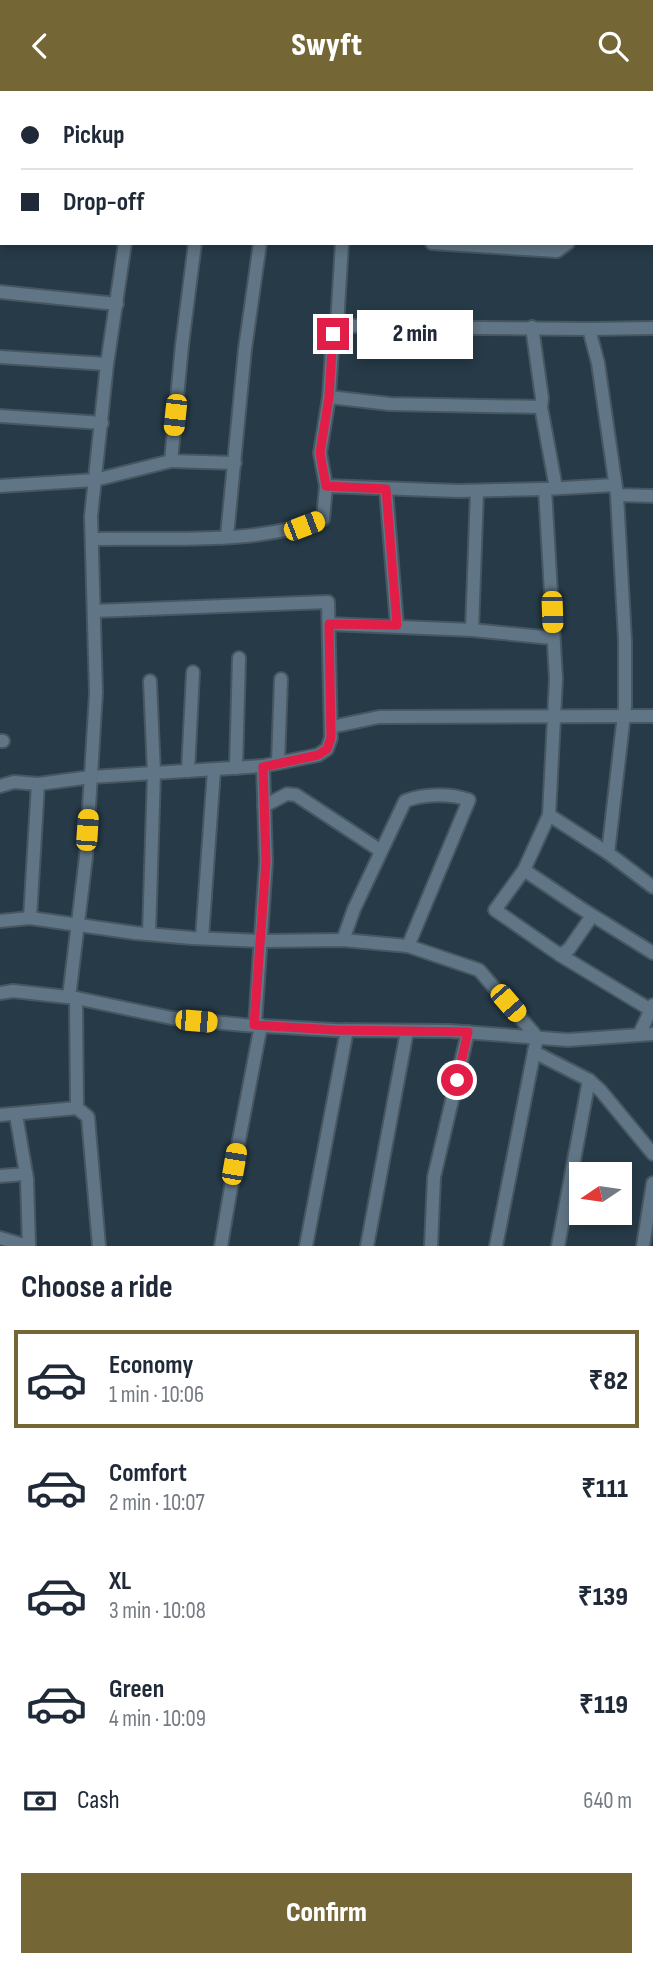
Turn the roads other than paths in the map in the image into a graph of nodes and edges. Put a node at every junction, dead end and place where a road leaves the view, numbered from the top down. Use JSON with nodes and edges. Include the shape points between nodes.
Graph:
{"nodes":[{"id":1,"x":125,"y":245,"type":"edge"},
{"id":2,"x":195,"y":245,"type":"edge"},
{"id":3,"x":260,"y":245,"type":"edge"},
{"id":4,"x":342,"y":245,"type":"edge"},
{"id":5,"x":479,"y":245,"type":"edge"},
{"id":6,"x":565,"y":245,"type":"edge"},
{"id":7,"x":503,"y":246,"type":"edge"},
{"id":8,"x":0,"y":292,"type":"edge"},
{"id":9,"x":117,"y":304,"type":"junction"},
{"id":10,"x":337,"y":325,"type":"junction"},
{"id":11,"x":532,"y":327,"type":"junction"},
{"id":12,"x":653,"y":328,"type":"edge"},
{"id":13,"x":589,"y":329,"type":"junction"},
{"id":14,"x":0,"y":357,"type":"edge"},
{"id":15,"x":107,"y":364,"type":"junction"},
{"id":16,"x":329,"y":397,"type":"junction"},
{"id":17,"x":541,"y":407,"type":"junction"},
{"id":18,"x":0,"y":416,"type":"edge"},
{"id":19,"x":102,"y":423,"type":"junction"},
{"id":20,"x":171,"y":461,"type":"junction"},
{"id":21,"x":235,"y":463,"type":"junction"},
{"id":22,"x":95,"y":480,"type":"junction"},
{"id":23,"x":0,"y":486,"type":"edge"},
{"id":24,"x":326,"y":486,"type":"junction"},
{"id":25,"x":550,"y":488,"type":"junction"},
{"id":26,"x":386,"y":489,"type":"junction"},
{"id":27,"x":616,"y":490,"type":"junction"},
{"id":28,"x":477,"y":491,"type":"junction"},
{"id":29,"x":653,"y":496,"type":"edge"},
{"id":30,"x":227,"y":537,"type":"junction"},
{"id":31,"x":92,"y":540,"type":"junction"},
{"id":32,"x":94,"y":611,"type":"junction"},
{"id":33,"x":329,"y":624,"type":"junction"},
{"id":34,"x":397,"y":625,"type":"junction"},
{"id":35,"x":472,"y":629,"type":"junction"},
{"id":36,"x":552,"y":638,"type":"junction"},
{"id":37,"x":239,"y":658,"type":"dead end"},
{"id":38,"x":193,"y":672,"type":"dead end"},
{"id":39,"x":281,"y":679,"type":"dead end"},
{"id":40,"x":150,"y":681,"type":"dead end"},
{"id":41,"x":555,"y":716,"type":"junction"},
{"id":42,"x":653,"y":716,"type":"edge"},
{"id":43,"x":624,"y":717,"type":"junction"},
{"id":44,"x":331,"y":727,"type":"junction"},
{"id":45,"x":278,"y":763,"type":"junction"},
{"id":46,"x":263,"y":767,"type":"junction"},
{"id":47,"x":236,"y":768,"type":"junction"},
{"id":48,"x":214,"y":770,"type":"junction"},
{"id":49,"x":188,"y":771,"type":"junction"},
{"id":50,"x":154,"y":773,"type":"junction"},
{"id":51,"x":91,"y":777,"type":"junction"},
{"id":52,"x":38,"y":784,"type":"junction"},
{"id":53,"x":0,"y":786,"type":"edge"},
{"id":54,"x":264,"y":806,"type":"junction"},
{"id":55,"x":549,"y":815,"type":"junction"},
{"id":56,"x":381,"y":851,"type":"junction"},
{"id":57,"x":608,"y":853,"type":"junction"},
{"id":58,"x":524,"y":870,"type":"junction"},
{"id":59,"x":653,"y":887,"type":"edge"},
{"id":60,"x":592,"y":916,"type":"junction"},
{"id":61,"x":30,"y":918,"type":"junction"},
{"id":62,"x":0,"y":921,"type":"edge"},
{"id":63,"x":78,"y":924,"type":"junction"},
{"id":64,"x":149,"y":934,"type":"junction"},
{"id":65,"x":202,"y":938,"type":"junction"},
{"id":66,"x":343,"y":940,"type":"junction"},
{"id":67,"x":261,"y":941,"type":"junction"},
{"id":68,"x":408,"y":946,"type":"junction"},
{"id":69,"x":653,"y":953,"type":"edge"},
{"id":70,"x":560,"y":955,"type":"junction"},
{"id":71,"x":0,"y":993,"type":"edge"},
{"id":72,"x":73,"y":998,"type":"junction"},
{"id":73,"x":652,"y":1007,"type":"edge"},
{"id":74,"x":258,"y":1025,"type":"junction"},
{"id":75,"x":347,"y":1030,"type":"junction"},
{"id":76,"x":407,"y":1031,"type":"junction"},
{"id":77,"x":468,"y":1032,"type":"junction"},
{"id":78,"x":653,"y":1034,"type":"edge"},
{"id":79,"x":639,"y":1035,"type":"junction"},
{"id":80,"x":537,"y":1037,"type":"junction"},
{"id":81,"x":534,"y":1052,"type":"junction"},
{"id":82,"x":589,"y":1080,"type":"junction"},
{"id":83,"x":77,"y":1108,"type":"junction"},
{"id":84,"x":0,"y":1115,"type":"edge"},
{"id":85,"x":16,"y":1115,"type":"junction"},
{"id":86,"x":653,"y":1154,"type":"edge"},
{"id":87,"x":26,"y":1174,"type":"junction"},
{"id":88,"x":0,"y":1176,"type":"edge"},
{"id":89,"x":653,"y":1183,"type":"edge"},
{"id":90,"x":650,"y":1217,"type":"edge"},
{"id":91,"x":0,"y":1238,"type":"edge"},
{"id":92,"x":28,"y":1246,"type":"edge"},
{"id":93,"x":99,"y":1246,"type":"edge"},
{"id":94,"x":221,"y":1246,"type":"edge"},
{"id":95,"x":306,"y":1246,"type":"edge"},
{"id":96,"x":367,"y":1246,"type":"edge"},
{"id":97,"x":431,"y":1246,"type":"edge"},
{"id":98,"x":496,"y":1246,"type":"edge"},
{"id":99,"x":558,"y":1246,"type":"edge"},
{"id":100,"x":643,"y":1246,"type":"edge"}],
"edges":[{"from":1,"to":9,"type":"street"},
{"from":2,"to":20,"type":"street"},
{"from":3,"to":21,"type":"street"},
{"from":4,"to":10,"type":"street"},
{"from":5,"to":7,"type":"street"},
{"from":6,"to":7,"type":"street","via":[[557,251]]},
{"from":8,"to":9,"type":"street"},
{"from":9,"to":15,"type":"street"},
{"from":10,"to":11,"type":"street"},
{"from":10,"to":16,"type":"street"},
{"from":11,"to":13,"type":"street"},
{"from":11,"to":17,"type":"street"},
{"from":12,"to":13,"type":"street"},
{"from":13,"to":27,"type":"street"},
{"from":14,"to":15,"type":"street"},
{"from":15,"to":19,"type":"street"},
{"from":16,"to":17,"type":"street","via":[[390,404]]},
{"from":16,"to":24,"type":"street","via":[[320,453]]},
{"from":17,"to":25,"type":"street"},
{"from":18,"to":19,"type":"street"},
{"from":19,"to":22,"type":"street"},
{"from":20,"to":21,"type":"street"},
{"from":20,"to":22,"type":"street"},
{"from":21,"to":30,"type":"street"},
{"from":22,"to":23,"type":"street"},
{"from":22,"to":31,"type":"street"},
{"from":24,"to":26,"type":"street"},
{"from":24,"to":30,"type":"street","via":[[323,519],[267,535]]},
{"from":25,"to":27,"type":"street"},
{"from":25,"to":28,"type":"street"},
{"from":25,"to":36,"type":"street"},
{"from":26,"to":28,"type":"street"},
{"from":26,"to":34,"type":"street"},
{"from":27,"to":29,"type":"street"},
{"from":27,"to":43,"type":"street","via":[[625,641]]},
{"from":28,"to":35,"type":"street"},
{"from":30,"to":31,"type":"street"},
{"from":31,"to":32,"type":"street"},
{"from":32,"to":33,"type":"street","via":[[328,602]]},
{"from":32,"to":51,"type":"street"},
{"from":33,"to":34,"type":"street"},
{"from":33,"to":44,"type":"street"},
{"from":34,"to":35,"type":"street"},
{"from":35,"to":36,"type":"street"},
{"from":36,"to":41,"type":"street"},
{"from":37,"to":47,"type":"street"},
{"from":38,"to":49,"type":"street"},
{"from":39,"to":45,"type":"street"},
{"from":40,"to":50,"type":"street"},
{"from":41,"to":43,"type":"street"},
{"from":41,"to":44,"type":"street","via":[[379,717]]},
{"from":41,"to":55,"type":"street"},
{"from":42,"to":43,"type":"street"},
{"from":43,"to":57,"type":"street"},
{"from":44,"to":45,"type":"street","via":[[327,749]]},
{"from":45,"to":46,"type":"street"},
{"from":46,"to":47,"type":"street"},
{"from":46,"to":54,"type":"street"},
{"from":47,"to":48,"type":"street"},
{"from":48,"to":49,"type":"street"},
{"from":48,"to":65,"type":"street"},
{"from":49,"to":50,"type":"street"},
{"from":50,"to":51,"type":"street"},
{"from":50,"to":64,"type":"street"},
{"from":51,"to":52,"type":"street"},
{"from":51,"to":63,"type":"street"},
{"from":52,"to":53,"type":"street"},
{"from":52,"to":61,"type":"street"},
{"from":54,"to":56,"type":"street","via":[[287,794],[296,795]]},
{"from":54,"to":67,"type":"street"},
{"from":55,"to":57,"type":"street"},
{"from":55,"to":58,"type":"street"},
{"from":56,"to":66,"type":"street"},
{"from":56,"to":68,"type":"street","via":[[405,801],[417,796],[469,800]]},
{"from":57,"to":59,"type":"street"},
{"from":58,"to":60,"type":"street"},
{"from":58,"to":70,"type":"street","via":[[495,911]]},
{"from":60,"to":69,"type":"street"},
{"from":60,"to":70,"type":"street"},
{"from":61,"to":62,"type":"street"},
{"from":61,"to":63,"type":"street"},
{"from":63,"to":64,"type":"street"},
{"from":63,"to":72,"type":"street"},
{"from":64,"to":65,"type":"street"},
{"from":65,"to":67,"type":"street"},
{"from":66,"to":67,"type":"street"},
{"from":66,"to":68,"type":"street"},
{"from":67,"to":74,"type":"street"},
{"from":68,"to":80,"type":"street","via":[[479,970]]},
{"from":70,"to":73,"type":"street"},
{"from":71,"to":72,"type":"street"},
{"from":72,"to":74,"type":"street","via":[[172,1018]]},
{"from":72,"to":83,"type":"street"},
{"from":73,"to":79,"type":"street"},
{"from":74,"to":75,"type":"street"},
{"from":74,"to":94,"type":"street"},
{"from":75,"to":76,"type":"street"},
{"from":75,"to":95,"type":"street"},
{"from":76,"to":77,"type":"street"},
{"from":76,"to":96,"type":"street"},
{"from":77,"to":80,"type":"street"},
{"from":77,"to":97,"type":"street","via":[[434,1177]]},
{"from":78,"to":79,"type":"street"},
{"from":79,"to":80,"type":"street","via":[[568,1040]]},
{"from":80,"to":81,"type":"street"},
{"from":81,"to":82,"type":"street"},
{"from":81,"to":98,"type":"street"},
{"from":82,"to":86,"type":"street"},
{"from":82,"to":99,"type":"street"},
{"from":83,"to":85,"type":"street"},
{"from":83,"to":93,"type":"street","via":[[88,1117]]},
{"from":84,"to":85,"type":"street"},
{"from":85,"to":87,"type":"street"},
{"from":87,"to":88,"type":"street"},
{"from":87,"to":92,"type":"street"},
{"from":89,"to":90,"type":"street"},
{"from":90,"to":100,"type":"street"},
{"from":91,"to":92,"type":"street"}]}
